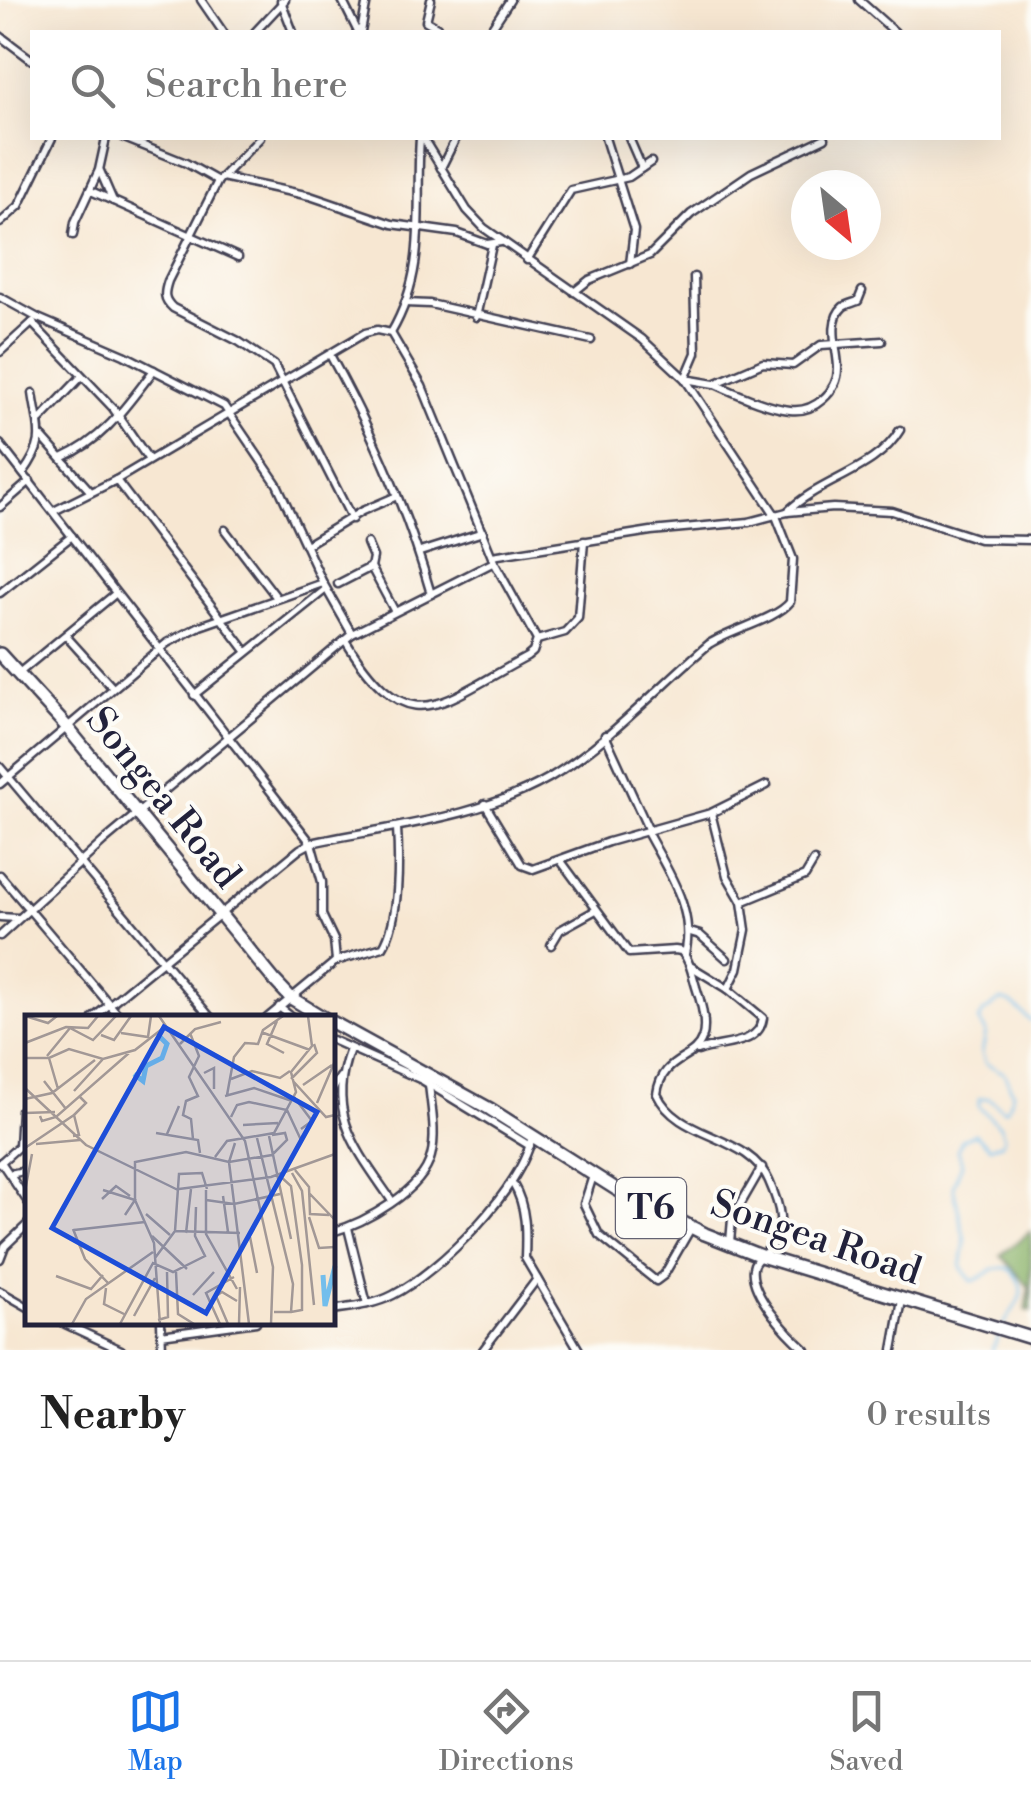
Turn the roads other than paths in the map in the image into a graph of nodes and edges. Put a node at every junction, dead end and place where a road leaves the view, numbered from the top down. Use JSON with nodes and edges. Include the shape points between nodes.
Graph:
{"nodes":[{"id":1,"x":201,"y":0,"type":"edge"},
{"id":2,"x":342,"y":0,"type":"edge"},
{"id":3,"x":368,"y":0,"type":"edge"},
{"id":4,"x":430,"y":0,"type":"edge"},
{"id":5,"x":510,"y":0,"type":"edge"},
{"id":6,"x":858,"y":0,"type":"edge"},
{"id":7,"x":282,"y":1,"type":"edge"},
{"id":8,"x":222,"y":30,"type":"edge"},
{"id":9,"x":256,"y":30,"type":"edge"},
{"id":10,"x":292,"y":30,"type":"edge"},
{"id":11,"x":359,"y":30,"type":"edge"},
{"id":12,"x":360,"y":30,"type":"edge"},
{"id":13,"x":438,"y":30,"type":"edge"},
{"id":14,"x":490,"y":30,"type":"edge"},
{"id":15,"x":893,"y":30,"type":"edge"},
{"id":16,"x":0,"y":36,"type":"edge"},
{"id":17,"x":30,"y":58,"type":"edge"},
{"id":18,"x":51,"y":140,"type":"edge"},
{"id":19,"x":106,"y":140,"type":"edge"},
{"id":20,"x":129,"y":140,"type":"edge"},
{"id":21,"x":258,"y":140,"type":"edge"},
{"id":22,"x":421,"y":140,"type":"edge"},
{"id":23,"x":422,"y":140,"type":"edge"},
{"id":24,"x":455,"y":140,"type":"edge"},
{"id":25,"x":607,"y":140,"type":"edge"},
{"id":26,"x":630,"y":140,"type":"edge"},
{"id":27,"x":821,"y":140,"type":"edge"},
{"id":28,"x":652,"y":162,"type":"dead end"},
{"id":29,"x":642,"y":168,"type":"junction"},
{"id":30,"x":441,"y":169,"type":"junction"},
{"id":31,"x":100,"y":170,"type":"junction"},
{"id":32,"x":620,"y":178,"type":"junction"},
{"id":33,"x":220,"y":179,"type":"junction"},
{"id":34,"x":91,"y":191,"type":"junction"},
{"id":35,"x":116,"y":204,"type":"junction"},
{"id":36,"x":0,"y":224,"type":"edge"},
{"id":37,"x":420,"y":228,"type":"junction"},
{"id":38,"x":73,"y":235,"type":"dead end"},
{"id":39,"x":192,"y":237,"type":"junction"},
{"id":40,"x":496,"y":243,"type":"junction"},
{"id":41,"x":238,"y":258,"type":"dead end"},
{"id":42,"x":526,"y":260,"type":"junction"},
{"id":43,"x":630,"y":265,"type":"junction"},
{"id":44,"x":694,"y":277,"type":"dead end"},
{"id":45,"x":574,"y":292,"type":"junction"},
{"id":46,"x":862,"y":292,"type":"dead end"},
{"id":47,"x":0,"y":297,"type":"edge"},
{"id":48,"x":405,"y":303,"type":"junction"},
{"id":49,"x":476,"y":317,"type":"junction"},
{"id":50,"x":35,"y":320,"type":"junction"},
{"id":51,"x":391,"y":332,"type":"junction"},
{"id":52,"x":592,"y":340,"type":"dead end"},
{"id":53,"x":882,"y":341,"type":"dead end"},
{"id":54,"x":834,"y":344,"type":"junction"},
{"id":55,"x":0,"y":352,"type":"edge"},
{"id":56,"x":330,"y":355,"type":"junction"},
{"id":57,"x":154,"y":370,"type":"junction"},
{"id":58,"x":82,"y":377,"type":"junction"},
{"id":59,"x":685,"y":379,"type":"junction"},
{"id":60,"x":284,"y":382,"type":"junction"},
{"id":61,"x":714,"y":384,"type":"junction"},
{"id":62,"x":33,"y":393,"type":"dead end"},
{"id":63,"x":230,"y":413,"type":"junction"},
{"id":64,"x":120,"y":416,"type":"junction"},
{"id":65,"x":39,"y":421,"type":"junction"},
{"id":66,"x":900,"y":430,"type":"dead end"},
{"id":67,"x":42,"y":437,"type":"junction"},
{"id":68,"x":0,"y":444,"type":"edge"},
{"id":69,"x":62,"y":458,"type":"junction"},
{"id":70,"x":150,"y":460,"type":"junction"},
{"id":71,"x":23,"y":473,"type":"junction"},
{"id":72,"x":116,"y":480,"type":"junction"},
{"id":73,"x":30,"y":481,"type":"junction"},
{"id":74,"x":91,"y":492,"type":"junction"},
{"id":75,"x":398,"y":495,"type":"junction"},
{"id":76,"x":0,"y":506,"type":"edge"},
{"id":77,"x":54,"y":511,"type":"junction"},
{"id":78,"x":787,"y":512,"type":"junction"},
{"id":79,"x":776,"y":516,"type":"junction"},
{"id":80,"x":352,"y":518,"type":"junction"},
{"id":81,"x":225,"y":530,"type":"dead end"},
{"id":82,"x":482,"y":532,"type":"junction"},
{"id":83,"x":72,"y":536,"type":"junction"},
{"id":84,"x":1031,"y":540,"type":"edge"},
{"id":85,"x":367,"y":542,"type":"dead end"},
{"id":86,"x":584,"y":542,"type":"junction"},
{"id":87,"x":306,"y":544,"type":"junction"},
{"id":88,"x":420,"y":552,"type":"junction"},
{"id":89,"x":493,"y":559,"type":"junction"},
{"id":90,"x":371,"y":567,"type":"junction"},
{"id":91,"x":338,"y":584,"type":"dead end"},
{"id":92,"x":324,"y":586,"type":"junction"},
{"id":93,"x":0,"y":593,"type":"edge"},
{"id":94,"x":115,"y":594,"type":"junction"},
{"id":95,"x":430,"y":594,"type":"junction"},
{"id":96,"x":277,"y":598,"type":"junction"},
{"id":97,"x":394,"y":610,"type":"junction"},
{"id":98,"x":222,"y":618,"type":"junction"},
{"id":99,"x":66,"y":635,"type":"junction"},
{"id":100,"x":348,"y":637,"type":"junction"},
{"id":101,"x":538,"y":640,"type":"junction"},
{"id":102,"x":158,"y":650,"type":"junction"},
{"id":103,"x":246,"y":651,"type":"junction"},
{"id":104,"x":0,"y":654,"type":"edge"},
{"id":105,"x":18,"y":674,"type":"junction"},
{"id":106,"x":112,"y":687,"type":"junction"},
{"id":107,"x":194,"y":696,"type":"junction"},
{"id":108,"x":66,"y":726,"type":"junction"},
{"id":109,"x":605,"y":735,"type":"junction"},
{"id":110,"x":228,"y":736,"type":"junction"},
{"id":111,"x":0,"y":767,"type":"edge"},
{"id":112,"x":8,"y":777,"type":"junction"},
{"id":113,"x":0,"y":784,"type":"edge"},
{"id":114,"x":766,"y":785,"type":"dead end"},
{"id":115,"x":485,"y":804,"type":"junction"},
{"id":116,"x":711,"y":813,"type":"junction"},
{"id":117,"x":138,"y":815,"type":"junction"},
{"id":118,"x":397,"y":828,"type":"junction"},
{"id":119,"x":648,"y":831,"type":"junction"},
{"id":120,"x":311,"y":843,"type":"junction"},
{"id":121,"x":80,"y":862,"type":"junction"},
{"id":122,"x":561,"y":862,"type":"junction"},
{"id":123,"x":814,"y":862,"type":"dead end"},
{"id":124,"x":0,"y":875,"type":"edge"},
{"id":125,"x":742,"y":902,"type":"junction"},
{"id":126,"x":27,"y":909,"type":"junction"},
{"id":127,"x":596,"y":910,"type":"junction"},
{"id":128,"x":218,"y":914,"type":"junction"},
{"id":129,"x":0,"y":916,"type":"edge"},
{"id":130,"x":18,"y":918,"type":"junction"},
{"id":131,"x":690,"y":932,"type":"junction"},
{"id":132,"x":0,"y":936,"type":"edge"},
{"id":133,"x":551,"y":945,"type":"dead end"},
{"id":134,"x":685,"y":954,"type":"junction"},
{"id":135,"x":727,"y":959,"type":"dead end"},
{"id":136,"x":161,"y":960,"type":"junction"},
{"id":137,"x":336,"y":962,"type":"junction"},
{"id":138,"x":689,"y":966,"type":"junction"},
{"id":139,"x":728,"y":989,"type":"junction"},
{"id":140,"x":292,"y":998,"type":"junction"},
{"id":141,"x":109,"y":1003,"type":"junction"},
{"id":142,"x":279,"y":1008,"type":"junction"},
{"id":143,"x":96,"y":1015,"type":"edge"},
{"id":144,"x":119,"y":1015,"type":"edge"},
{"id":145,"x":208,"y":1015,"type":"edge"},
{"id":146,"x":271,"y":1015,"type":"edge"},
{"id":147,"x":289,"y":1015,"type":"edge"},
{"id":148,"x":319,"y":1015,"type":"edge"},
{"id":149,"x":335,"y":1024,"type":"edge"},
{"id":150,"x":335,"y":1042,"type":"edge"},
{"id":151,"x":350,"y":1049,"type":"junction"},
{"id":152,"x":692,"y":1054,"type":"junction"},
{"id":153,"x":342,"y":1072,"type":"junction"},
{"id":154,"x":428,"y":1078,"type":"junction"},
{"id":155,"x":335,"y":1085,"type":"edge"},
{"id":156,"x":25,"y":1104,"type":"edge"},
{"id":157,"x":532,"y":1140,"type":"junction"},
{"id":158,"x":1,"y":1162,"type":"edge"},
{"id":159,"x":762,"y":1167,"type":"junction"},
{"id":160,"x":25,"y":1171,"type":"edge"},
{"id":161,"x":10,"y":1174,"type":"junction"},
{"id":162,"x":594,"y":1174,"type":"junction"},
{"id":163,"x":513,"y":1184,"type":"junction"},
{"id":164,"x":25,"y":1197,"type":"edge"},
{"id":165,"x":392,"y":1201,"type":"junction"},
{"id":166,"x":25,"y":1227,"type":"edge"},
{"id":167,"x":348,"y":1228,"type":"junction"},
{"id":168,"x":692,"y":1228,"type":"junction"},
{"id":169,"x":335,"y":1231,"type":"edge"},
{"id":170,"x":730,"y":1244,"type":"junction"},
{"id":171,"x":761,"y":1256,"type":"junction"},
{"id":172,"x":0,"y":1259,"type":"edge"},
{"id":173,"x":537,"y":1279,"type":"junction"},
{"id":174,"x":0,"y":1290,"type":"edge"},
{"id":175,"x":902,"y":1300,"type":"junction"},
{"id":176,"x":367,"y":1304,"type":"junction"},
{"id":177,"x":25,"y":1305,"type":"edge"},
{"id":178,"x":335,"y":1309,"type":"edge"},
{"id":179,"x":67,"y":1325,"type":"edge"},
{"id":180,"x":161,"y":1325,"type":"edge"},
{"id":181,"x":232,"y":1325,"type":"edge"},
{"id":182,"x":161,"y":1334,"type":"junction"},
{"id":183,"x":1031,"y":1338,"type":"edge"},
{"id":184,"x":121,"y":1350,"type":"edge"},
{"id":185,"x":162,"y":1350,"type":"edge"},
{"id":186,"x":483,"y":1350,"type":"edge"},
{"id":187,"x":579,"y":1350,"type":"edge"},
{"id":188,"x":806,"y":1350,"type":"edge"},
{"id":189,"x":893,"y":1350,"type":"edge"}],
"edges":[{"from":1,"to":8,"type":"street"},
{"from":2,"to":11,"type":"street"},
{"from":3,"to":12,"type":"street"},
{"from":4,"to":13,"type":"street","via":[[426,21]]},
{"from":5,"to":14,"type":"street"},
{"from":6,"to":15,"type":"street"},
{"from":7,"to":9,"type":"street"},
{"from":7,"to":10,"type":"street"},
{"from":16,"to":17,"type":"street"},
{"from":18,"to":36,"type":"street","via":[[19,206]]},
{"from":19,"to":31,"type":"street"},
{"from":20,"to":33,"type":"street"},
{"from":21,"to":33,"type":"street"},
{"from":22,"to":37,"type":"street"},
{"from":23,"to":30,"type":"street"},
{"from":24,"to":30,"type":"street"},
{"from":25,"to":32,"type":"street"},
{"from":26,"to":29,"type":"street"},
{"from":27,"to":43,"type":"street","via":[[709,199],[650,255]]},
{"from":28,"to":29,"type":"street"},
{"from":29,"to":32,"type":"street"},
{"from":30,"to":40,"type":"street"},
{"from":31,"to":34,"type":"street"},
{"from":31,"to":35,"type":"street"},
{"from":32,"to":42,"type":"street","via":[[571,190]]},
{"from":32,"to":43,"type":"street","via":[[634,230]]},
{"from":33,"to":37,"type":"street"},
{"from":33,"to":39,"type":"street"},
{"from":34,"to":35,"type":"street"},
{"from":34,"to":38,"type":"street"},
{"from":35,"to":39,"type":"street"},
{"from":37,"to":40,"type":"street"},
{"from":37,"to":48,"type":"street"},
{"from":39,"to":41,"type":"street"},
{"from":39,"to":60,"type":"street","via":[[168,281],[166,302],[258,353]]},
{"from":40,"to":42,"type":"street"},
{"from":40,"to":49,"type":"street"},
{"from":42,"to":45,"type":"street"},
{"from":43,"to":45,"type":"street"},
{"from":44,"to":59,"type":"street","via":[[696,353]]},
{"from":45,"to":59,"type":"street"},
{"from":46,"to":54,"type":"street","via":[[842,309]]},
{"from":47,"to":50,"type":"street"},
{"from":48,"to":49,"type":"street"},
{"from":48,"to":51,"type":"street"},
{"from":49,"to":52,"type":"street"},
{"from":50,"to":55,"type":"street"},
{"from":50,"to":57,"type":"street"},
{"from":50,"to":58,"type":"street"},
{"from":51,"to":56,"type":"street","via":[[365,334]]},
{"from":51,"to":82,"type":"street","via":[[422,386]]},
{"from":53,"to":54,"type":"street"},
{"from":54,"to":61,"type":"street","via":[[813,348],[792,365],[764,363]]},
{"from":54,"to":61,"type":"street","via":[[835,385],[823,400],[802,409]]},
{"from":56,"to":60,"type":"street"},
{"from":56,"to":75,"type":"street"},
{"from":57,"to":63,"type":"street"},
{"from":57,"to":64,"type":"street"},
{"from":58,"to":64,"type":"street"},
{"from":58,"to":65,"type":"street"},
{"from":59,"to":61,"type":"street"},
{"from":59,"to":79,"type":"street"},
{"from":60,"to":63,"type":"street"},
{"from":60,"to":80,"type":"street"},
{"from":62,"to":65,"type":"street"},
{"from":63,"to":70,"type":"street"},
{"from":63,"to":87,"type":"street","via":[[277,484]]},
{"from":64,"to":69,"type":"street"},
{"from":64,"to":70,"type":"street"},
{"from":65,"to":67,"type":"street"},
{"from":66,"to":78,"type":"street","via":[[885,450],[808,492]]},
{"from":67,"to":69,"type":"street"},
{"from":67,"to":71,"type":"street"},
{"from":68,"to":71,"type":"street"},
{"from":69,"to":74,"type":"street"},
{"from":70,"to":72,"type":"street"},
{"from":71,"to":73,"type":"street"},
{"from":72,"to":74,"type":"street"},
{"from":72,"to":98,"type":"street"},
{"from":73,"to":76,"type":"street"},
{"from":73,"to":77,"type":"street"},
{"from":74,"to":77,"type":"street"},
{"from":75,"to":80,"type":"street"},
{"from":75,"to":88,"type":"street"},
{"from":77,"to":83,"type":"street"},
{"from":78,"to":79,"type":"street"},
{"from":78,"to":84,"type":"street","via":[[892,511],[968,538]]},
{"from":79,"to":86,"type":"street"},
{"from":79,"to":109,"type":"street","via":[[793,558],[786,608],[726,632]]},
{"from":80,"to":87,"type":"street"},
{"from":81,"to":96,"type":"street"},
{"from":82,"to":88,"type":"street"},
{"from":82,"to":89,"type":"street"},
{"from":83,"to":93,"type":"street"},
{"from":83,"to":94,"type":"street"},
{"from":85,"to":90,"type":"street"},
{"from":86,"to":89,"type":"street"},
{"from":86,"to":101,"type":"street","via":[[578,618],[565,632]]},
{"from":87,"to":92,"type":"street"},
{"from":88,"to":95,"type":"street"},
{"from":89,"to":95,"type":"street"},
{"from":89,"to":101,"type":"street"},
{"from":90,"to":91,"type":"street"},
{"from":90,"to":97,"type":"street"},
{"from":92,"to":96,"type":"street"},
{"from":92,"to":100,"type":"street"},
{"from":92,"to":103,"type":"street"},
{"from":94,"to":99,"type":"street"},
{"from":94,"to":102,"type":"street"},
{"from":95,"to":97,"type":"street"},
{"from":96,"to":98,"type":"street"},
{"from":97,"to":100,"type":"street"},
{"from":98,"to":102,"type":"street"},
{"from":98,"to":103,"type":"street"},
{"from":99,"to":105,"type":"street"},
{"from":99,"to":106,"type":"street"},
{"from":100,"to":101,"type":"street","via":[[386,694],[418,708],[526,657]]},
{"from":100,"to":110,"type":"street"},
{"from":102,"to":106,"type":"street"},
{"from":102,"to":107,"type":"street"},
{"from":103,"to":107,"type":"street"},
{"from":104,"to":105,"type":"highway","name":"Songea Road"},
{"from":105,"to":108,"type":"highway","name":"Songea Road"},
{"from":106,"to":108,"type":"street"},
{"from":107,"to":110,"type":"street"},
{"from":108,"to":112,"type":"street"},
{"from":108,"to":117,"type":"highway","name":"Songea Road"},
{"from":109,"to":115,"type":"street","via":[[546,779]]},
{"from":109,"to":119,"type":"street"},
{"from":110,"to":117,"type":"street"},
{"from":110,"to":120,"type":"street"},
{"from":111,"to":112,"type":"street"},
{"from":112,"to":113,"type":"street"},
{"from":112,"to":121,"type":"street"},
{"from":114,"to":116,"type":"street"},
{"from":115,"to":118,"type":"street"},
{"from":115,"to":122,"type":"street","via":[[526,868]]},
{"from":116,"to":119,"type":"street"},
{"from":116,"to":125,"type":"street","via":[[727,876]]},
{"from":117,"to":121,"type":"street"},
{"from":117,"to":128,"type":"highway","name":"Songea Road"},
{"from":118,"to":120,"type":"street"},
{"from":118,"to":137,"type":"street","via":[[387,940],[382,948]]},
{"from":119,"to":122,"type":"street"},
{"from":119,"to":131,"type":"street"},
{"from":120,"to":128,"type":"street"},
{"from":120,"to":137,"type":"street"},
{"from":121,"to":126,"type":"street"},
{"from":121,"to":136,"type":"street"},
{"from":122,"to":127,"type":"street"},
{"from":123,"to":125,"type":"street","via":[[805,876]]},
{"from":124,"to":126,"type":"street"},
{"from":125,"to":139,"type":"street","via":[[746,940]]},
{"from":126,"to":130,"type":"street"},
{"from":126,"to":141,"type":"street"},
{"from":127,"to":133,"type":"street","via":[[560,930]]},
{"from":127,"to":134,"type":"street","via":[[630,953]]},
{"from":128,"to":136,"type":"street"},
{"from":128,"to":140,"type":"highway","name":"Songea Road"},
{"from":129,"to":130,"type":"street"},
{"from":130,"to":132,"type":"street"},
{"from":131,"to":134,"type":"street"},
{"from":131,"to":135,"type":"street"},
{"from":134,"to":138,"type":"street"},
{"from":136,"to":141,"type":"street"},
{"from":136,"to":145,"type":"street"},
{"from":137,"to":140,"type":"street"},
{"from":138,"to":139,"type":"street"},
{"from":138,"to":152,"type":"street","via":[[705,1022]]},
{"from":139,"to":152,"type":"street","via":[[759,1013],[761,1028],[745,1040]]},
{"from":140,"to":142,"type":"street"},
{"from":140,"to":148,"type":"highway","name":"Songea Road"},
{"from":141,"to":143,"type":"street"},
{"from":141,"to":144,"type":"street"},
{"from":142,"to":146,"type":"street"},
{"from":142,"to":147,"type":"street"},
{"from":149,"to":154,"type":"highway","name":"Songea Road","number":"T6"},
{"from":150,"to":151,"type":"street"},
{"from":151,"to":153,"type":"street"},
{"from":151,"to":154,"type":"street"},
{"from":152,"to":159,"type":"street","via":[[664,1073],[657,1090],[663,1105]]},
{"from":153,"to":155,"type":"street"},
{"from":153,"to":165,"type":"street","via":[[347,1132]]},
{"from":154,"to":157,"type":"highway","name":"Songea Road","number":"T6"},
{"from":154,"to":165,"type":"street","via":[[431,1158]]},
{"from":156,"to":158,"type":"street","via":[[19,1146]]},
{"from":157,"to":162,"type":"highway","name":"Songea Road","number":"T6"},
{"from":157,"to":163,"type":"street"},
{"from":158,"to":161,"type":"street"},
{"from":159,"to":170,"type":"street","via":[[732,1220]]},
{"from":159,"to":171,"type":"street","via":[[782,1220]]},
{"from":160,"to":161,"type":"street"},
{"from":161,"to":164,"type":"street"},
{"from":162,"to":168,"type":"highway","name":"Songea Road","number":"T6"},
{"from":162,"to":168,"type":"street","via":[[584,1204],[599,1235],[653,1280],[661,1280]]},
{"from":163,"to":173,"type":"street","via":[[525,1218],[524,1255]]},
{"from":163,"to":176,"type":"street","via":[[426,1272]]},
{"from":165,"to":167,"type":"street"},
{"from":166,"to":172,"type":"street"},
{"from":167,"to":169,"type":"street"},
{"from":167,"to":176,"type":"street"},
{"from":168,"to":170,"type":"highway","name":"Songea Road","number":"T6"},
{"from":170,"to":171,"type":"highway","name":"Songea Road","number":"T6"},
{"from":171,"to":175,"type":"highway","name":"Songea Road","number":"T6"},
{"from":171,"to":188,"type":"street","via":[[752,1268],[766,1304]]},
{"from":173,"to":186,"type":"street"},
{"from":173,"to":187,"type":"street"},
{"from":174,"to":177,"type":"street"},
{"from":175,"to":183,"type":"highway","name":"Songea Road","number":"T6"},
{"from":175,"to":189,"type":"street"},
{"from":176,"to":178,"type":"street"},
{"from":179,"to":184,"type":"street"},
{"from":180,"to":182,"type":"street"},
{"from":181,"to":182,"type":"street"},
{"from":182,"to":185,"type":"street"}]}
